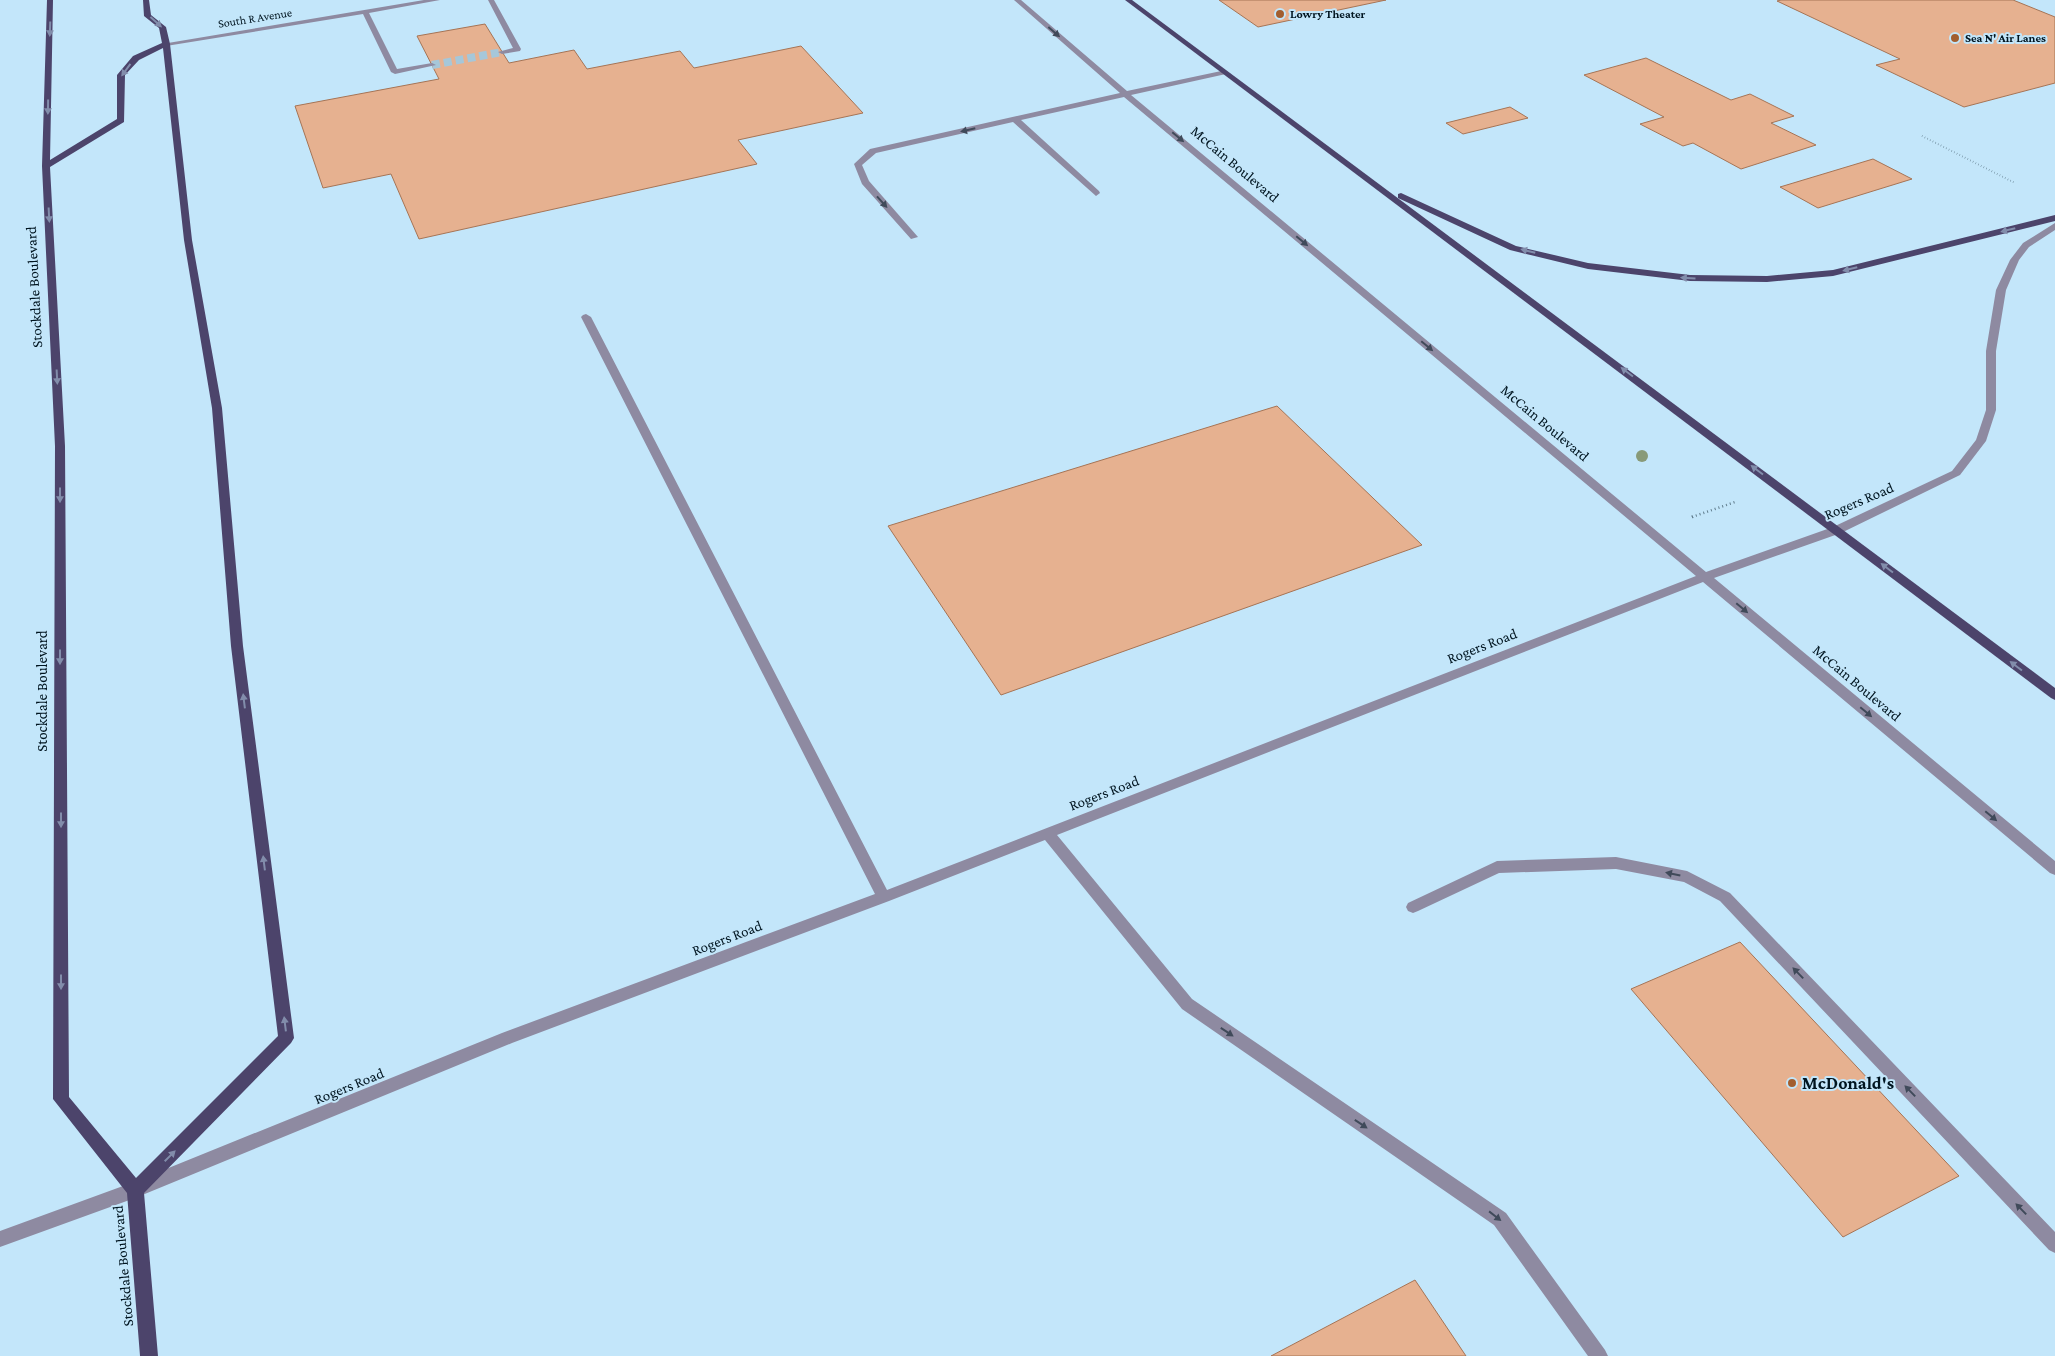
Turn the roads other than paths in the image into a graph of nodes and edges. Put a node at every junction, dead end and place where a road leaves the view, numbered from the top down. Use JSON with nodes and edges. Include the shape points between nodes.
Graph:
{"nodes":[{"id":1,"x":50,"y":0,"type":"edge"},
{"id":2,"x":146,"y":0,"type":"edge"},
{"id":3,"x":437,"y":0,"type":"edge"},
{"id":4,"x":491,"y":0,"type":"edge"},
{"id":5,"x":1017,"y":0,"type":"edge"},
{"id":6,"x":1128,"y":0,"type":"edge"},
{"id":7,"x":365,"y":12,"type":"junction"},
{"id":8,"x":166,"y":44,"type":"junction"},
{"id":9,"x":502,"y":52,"type":"tunnel mouth"},
{"id":10,"x":432,"y":64,"type":"tunnel mouth"},
{"id":11,"x":1223,"y":72,"type":"junction"},
{"id":12,"x":1124,"y":93,"type":"junction"},
{"id":13,"x":1016,"y":119,"type":"junction"},
{"id":14,"x":46,"y":166,"type":"junction"},
{"id":15,"x":1355,"y":168,"type":"junction"},
{"id":16,"x":1096,"y":193,"type":"dead end"},
{"id":17,"x":2055,"y":218,"type":"edge"},
{"id":18,"x":2055,"y":226,"type":"edge"},
{"id":19,"x":914,"y":237,"type":"dead end"},
{"id":20,"x":586,"y":317,"type":"dead end"},
{"id":21,"x":1837,"y":530,"type":"junction"},
{"id":22,"x":1704,"y":577,"type":"junction"},
{"id":23,"x":2055,"y":695,"type":"edge"},
{"id":24,"x":1047,"y":833,"type":"junction"},
{"id":25,"x":2055,"y":869,"type":"edge"},
{"id":26,"x":884,"y":897,"type":"junction"},
{"id":27,"x":1412,"y":907,"type":"dead end"},
{"id":28,"x":135,"y":1190,"type":"junction"},
{"id":29,"x":0,"y":1239,"type":"edge"},
{"id":30,"x":2055,"y":1244,"type":"edge"},
{"id":31,"x":149,"y":1356,"type":"edge"},
{"id":32,"x":1599,"y":1356,"type":"edge"}],
"edges":[{"from":1,"to":14,"type":"main road","name":"Stockdale Boulevard","one_way":true},
{"from":2,"to":8,"type":"main road","one_way":true,"via":[[148,16],[162,27]]},
{"from":3,"to":7,"type":"street","name":"South R Avenue"},
{"from":4,"to":9,"type":"street","via":[[517,49]]},
{"from":5,"to":12,"type":"street","name":"McCain Boulevard","one_way":true},
{"from":6,"to":11,"type":"main road"},
{"from":7,"to":8,"type":"street","name":"South R Avenue"},
{"from":7,"to":10,"type":"street","via":[[395,72]]},
{"from":8,"to":14,"type":"main road","one_way":true,"via":[[136,58],[121,75],[121,120]]},
{"from":28,"to":8,"type":"main road","one_way":true,"via":[[286,1038],[237,646],[217,408],[188,240]]},
{"from":11,"to":12,"type":"street"},
{"from":11,"to":15,"type":"main road"},
{"from":12,"to":13,"type":"street"},
{"from":12,"to":22,"type":"street","name":"McCain Boulevard","one_way":true},
{"from":13,"to":16,"type":"street"},
{"from":13,"to":19,"type":"street","one_way":true,"via":[[873,151],[858,164],[865,182]]},
{"from":14,"to":28,"type":"main road","name":"Stockdale Boulevard","one_way":true,"via":[[60,446],[61,1099]]},
{"from":17,"to":15,"type":"main road","one_way":true,"via":[[1833,273],[1767,280],[1690,278],[1588,266],[1513,248],[1419,205]]},
{"from":21,"to":15,"type":"main road","one_way":true},
{"from":18,"to":21,"type":"street","name":"Rogers Road","via":[[2026,245],[2001,290],[1990,351],[1991,410],[1981,442],[1956,474]]},
{"from":20,"to":26,"type":"street"},
{"from":21,"to":22,"type":"street","name":"Rogers Road"},
{"from":23,"to":21,"type":"main road","one_way":true},
{"from":22,"to":24,"type":"street","name":"Rogers Road"},
{"from":22,"to":25,"type":"street","name":"McCain Boulevard","one_way":true},
{"from":24,"to":26,"type":"street","name":"Rogers Road"},
{"from":24,"to":32,"type":"street","one_way":true,"via":[[1187,1004],[1500,1219]]},
{"from":26,"to":28,"type":"street","name":"Rogers Road","via":[[507,1038]]},
{"from":30,"to":27,"type":"street","one_way":true,"via":[[1725,897],[1687,877],[1616,863],[1497,867]]},
{"from":28,"to":29,"type":"street","name":"Rogers Road"},
{"from":28,"to":31,"type":"main road","name":"Stockdale Boulevard"}]}
